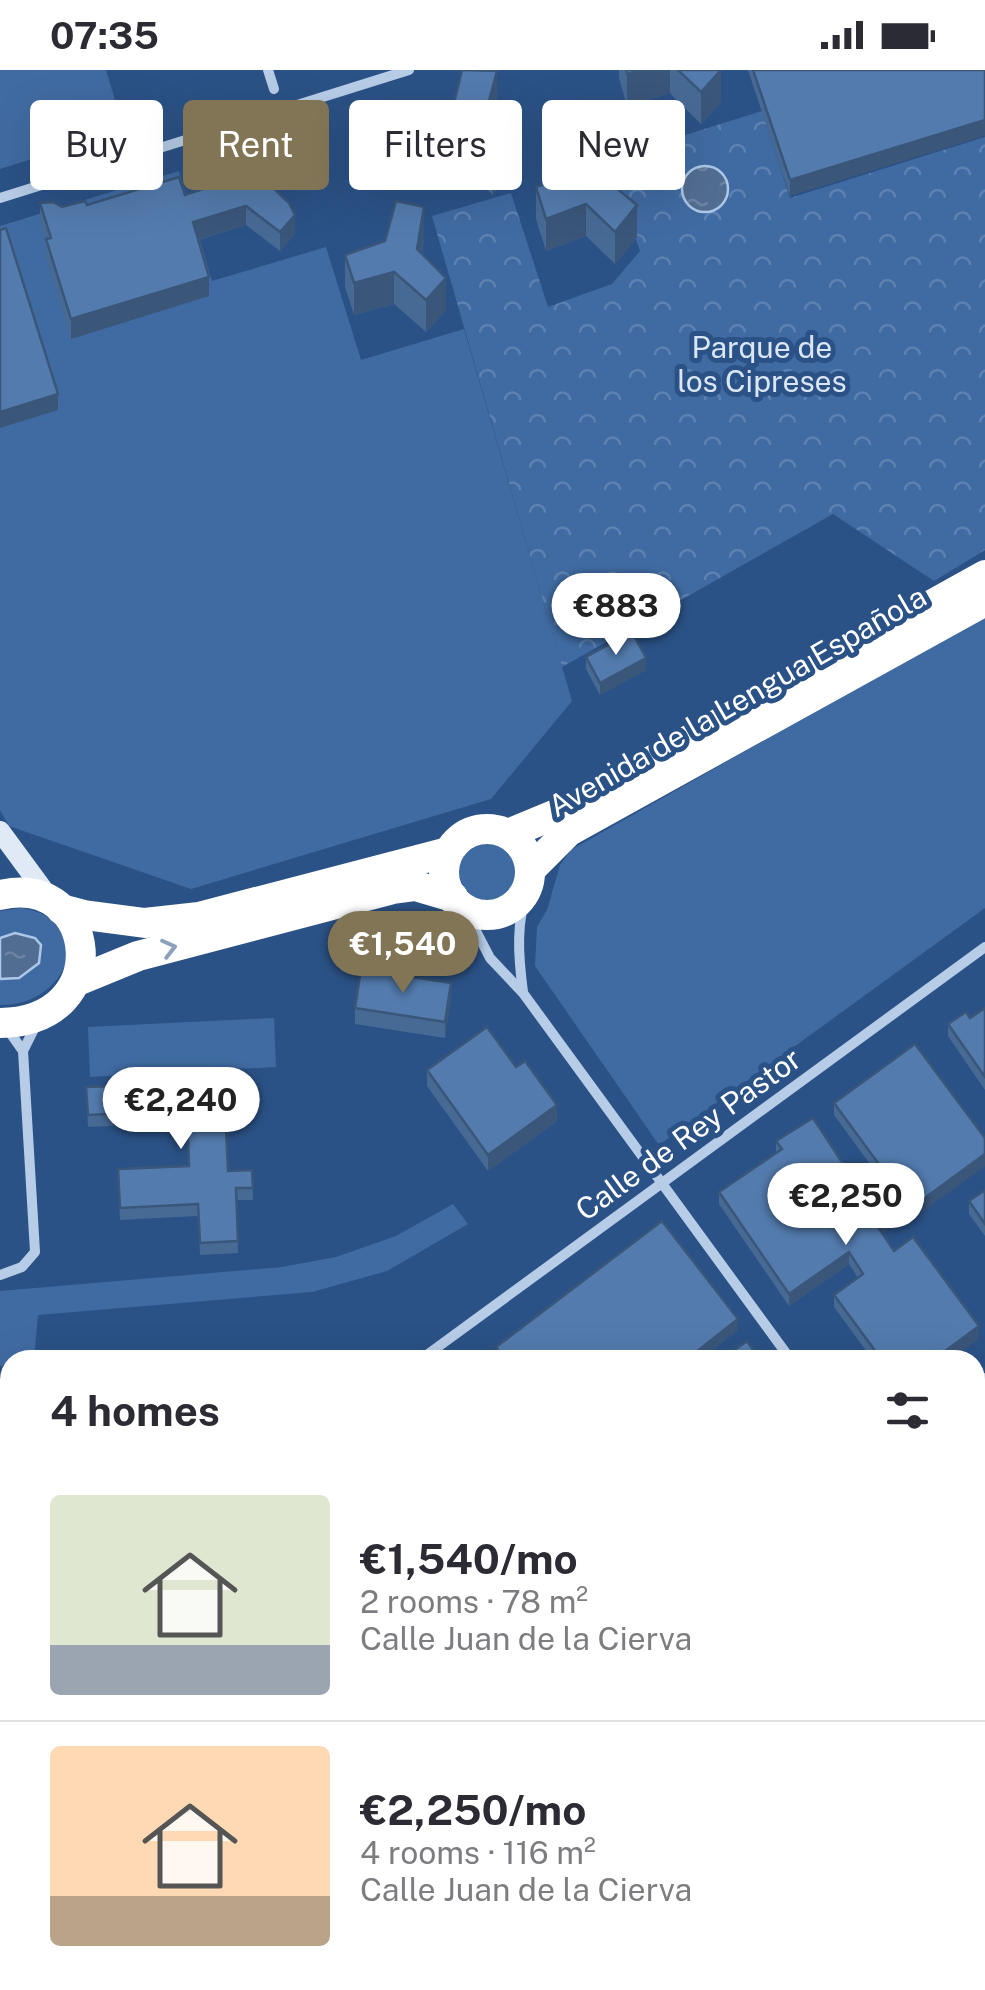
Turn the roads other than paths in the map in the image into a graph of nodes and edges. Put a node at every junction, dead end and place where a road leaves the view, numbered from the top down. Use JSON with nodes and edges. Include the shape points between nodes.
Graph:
{"nodes":[{"id":1,"x":268,"y":70,"type":"edge"},
{"id":2,"x":401,"y":71,"type":"edge"},
{"id":3,"x":274,"y":89,"type":"dead end"},
{"id":4,"x":0,"y":198,"type":"edge"},
{"id":5,"x":985,"y":575,"type":"edge"},
{"id":6,"x":985,"y":601,"type":"edge"},
{"id":7,"x":0,"y":831,"type":"edge"},
{"id":8,"x":508,"y":834,"type":"junction"},
{"id":9,"x":448,"y":852,"type":"junction"},
{"id":10,"x":529,"y":878,"type":"junction"},
{"id":11,"x":0,"y":895,"type":"edge"},
{"id":12,"x":458,"y":902,"type":"junction"},
{"id":13,"x":56,"y":905,"type":"junction"},
{"id":14,"x":985,"y":948,"type":"edge"},
{"id":15,"x":77,"y":981,"type":"junction"},
{"id":16,"x":523,"y":992,"type":"junction"},
{"id":17,"x":40,"y":1014,"type":"junction"},
{"id":18,"x":2,"y":1023,"type":"edge"},
{"id":19,"x":23,"y":1051,"type":"junction"},
{"id":20,"x":662,"y":1182,"type":"junction"},
{"id":21,"x":0,"y":1276,"type":"edge"},
{"id":22,"x":434,"y":1350,"type":"edge"},
{"id":23,"x":784,"y":1350,"type":"edge"}],
"edges":[{"from":1,"to":3,"type":"street"},
{"from":2,"to":4,"type":"street"},
{"from":5,"to":8,"type":"highway","name":"Avenida de la Lengua Española","via":[[556,814]]},
{"from":6,"to":10,"type":"highway","name":"Avenida de la Lengua Española","via":[[580,825]]},
{"from":7,"to":13,"type":"main road"},
{"from":8,"to":9,"type":"highway","via":[[468,833]]},
{"from":8,"to":10,"type":"highway","via":[[520,843]]},
{"from":9,"to":12,"type":"highway","via":[[446,885]]},
{"from":9,"to":13,"type":"highway","via":[[200,917],[144,923]]},
{"from":10,"to":12,"type":"highway","via":[[508,910],[478,914]]},
{"from":10,"to":16,"type":"street","via":[[518,916]]},
{"from":11,"to":13,"type":"highway","via":[[28,892]]},
{"from":15,"to":12,"type":"highway","one_way":true,"via":[[138,956],[392,889],[416,886]]},
{"from":12,"to":16,"type":"street","via":[[490,958]]},
{"from":13,"to":15,"type":"highway","via":[[80,942]]},
{"from":14,"to":20,"type":"street","name":"Calle de Rey Pastor"},
{"from":15,"to":17,"type":"highway"},
{"from":16,"to":20,"type":"street"},
{"from":17,"to":18,"type":"highway"},
{"from":17,"to":19,"type":"street"},
{"from":18,"to":19,"type":"street"},
{"from":19,"to":21,"type":"street","via":[[35,1252]]},
{"from":20,"to":22,"type":"street","name":"Calle de Rey Pastor"},
{"from":20,"to":23,"type":"street"}]}
